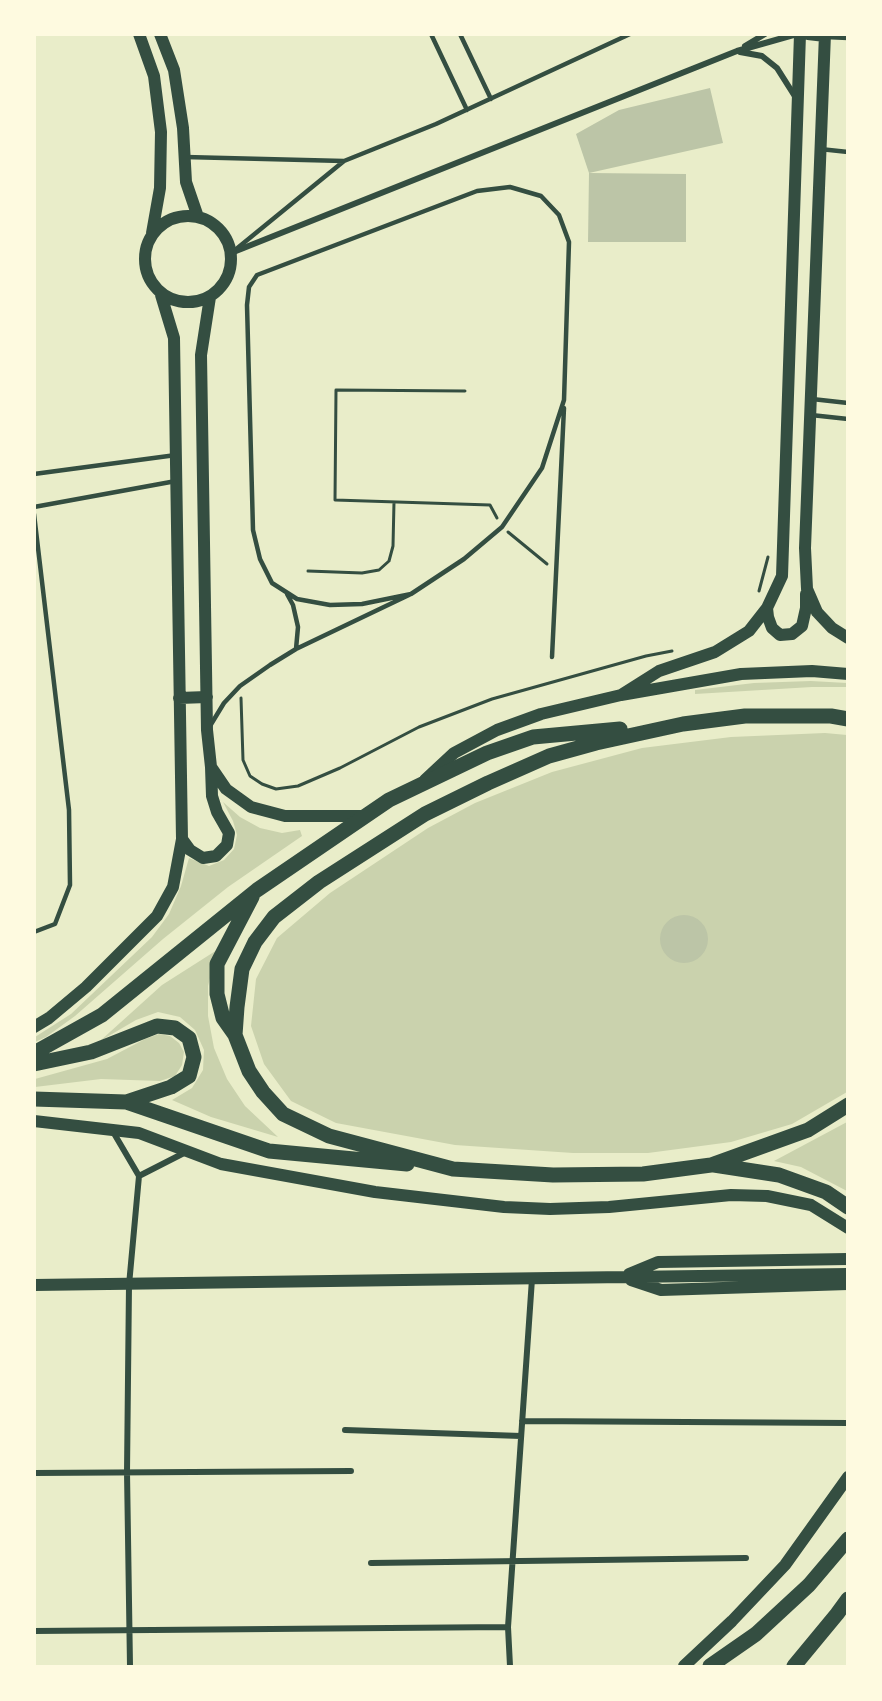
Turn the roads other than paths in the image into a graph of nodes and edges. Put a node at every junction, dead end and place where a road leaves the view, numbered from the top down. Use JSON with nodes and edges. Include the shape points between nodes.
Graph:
{"nodes":[{"id":1,"x":139,"y":34,"type":"edge"},
{"id":2,"x":160,"y":34,"type":"edge"},
{"id":3,"x":430,"y":34,"type":"edge"},
{"id":4,"x":460,"y":34,"type":"edge"},
{"id":5,"x":630,"y":34,"type":"edge"},
{"id":6,"x":765,"y":34,"type":"edge"},
{"id":7,"x":799,"y":34,"type":"edge"},
{"id":8,"x":808,"y":34,"type":"edge"},
{"id":9,"x":825,"y":35,"type":"edge"},
{"id":10,"x":848,"y":39,"type":"edge"},
{"id":11,"x":737,"y":51,"type":"junction"},
{"id":12,"x":491,"y":99,"type":"junction"},
{"id":13,"x":798,"y":100,"type":"junction"},
{"id":14,"x":467,"y":110,"type":"junction"},
{"id":15,"x":820,"y":149,"type":"junction"},
{"id":16,"x":848,"y":152,"type":"edge"},
{"id":17,"x":184,"y":157,"type":"junction"},
{"id":18,"x":344,"y":161,"type":"junction"},
{"id":19,"x":198,"y":217,"type":"junction"},
{"id":20,"x":152,"y":233,"type":"junction"},
{"id":21,"x":231,"y":253,"type":"junction"},
{"id":22,"x":161,"y":295,"type":"junction"},
{"id":23,"x":210,"y":297,"type":"junction"},
{"id":24,"x":812,"y":399,"type":"junction"},
{"id":25,"x":564,"y":400,"type":"junction"},
{"id":26,"x":848,"y":403,"type":"edge"},
{"id":27,"x":812,"y":415,"type":"junction"},
{"id":28,"x":848,"y":419,"type":"edge"},
{"id":29,"x":176,"y":455,"type":"junction"},
{"id":30,"x":34,"y":474,"type":"edge"},
{"id":31,"x":176,"y":481,"type":"junction"},
{"id":32,"x":34,"y":507,"type":"edge"},
{"id":33,"x":34,"y":514,"type":"edge"},
{"id":34,"x":807,"y":589,"type":"junction"},
{"id":35,"x":285,"y":591,"type":"junction"},
{"id":36,"x":411,"y":594,"type":"junction"},
{"id":37,"x":767,"y":608,"type":"junction"},
{"id":38,"x":848,"y":638,"type":"edge"},
{"id":39,"x":296,"y":649,"type":"junction"},
{"id":40,"x":552,"y":657,"type":"dead end"},
{"id":41,"x":848,"y":674,"type":"edge"},
{"id":42,"x":621,"y":695,"type":"junction"},
{"id":43,"x":207,"y":697,"type":"junction"},
{"id":44,"x":179,"y":698,"type":"junction"},
{"id":45,"x":848,"y":719,"type":"edge"},
{"id":46,"x":683,"y":724,"type":"junction"},
{"id":47,"x":207,"y":730,"type":"junction"},
{"id":48,"x":210,"y":767,"type":"junction"},
{"id":49,"x":422,"y":783,"type":"junction"},
{"id":50,"x":367,"y":816,"type":"junction"},
{"id":51,"x":182,"y":839,"type":"junction"},
{"id":52,"x":257,"y":890,"type":"junction"},
{"id":53,"x":34,"y":932,"type":"edge"},
{"id":54,"x":34,"y":1027,"type":"edge"},
{"id":55,"x":236,"y":1035,"type":"junction"},
{"id":56,"x":34,"y":1053,"type":"edge"},
{"id":57,"x":34,"y":1064,"type":"edge"},
{"id":58,"x":34,"y":1099,"type":"edge"},
{"id":59,"x":126,"y":1102,"type":"junction"},
{"id":60,"x":848,"y":1105,"type":"edge"},
{"id":61,"x":34,"y":1121,"type":"edge"},
{"id":62,"x":62,"y":1125,"type":"junction"},
{"id":63,"x":34,"y":1128,"type":"edge"},
{"id":64,"x":111,"y":1130,"type":"junction"},
{"id":65,"x":188,"y":1151,"type":"junction"},
{"id":66,"x":711,"y":1165,"type":"junction"},
{"id":67,"x":453,"y":1169,"type":"junction"},
{"id":68,"x":139,"y":1176,"type":"junction"},
{"id":69,"x":848,"y":1207,"type":"edge"},
{"id":70,"x":848,"y":1228,"type":"edge"},
{"id":71,"x":848,"y":1259,"type":"edge"},
{"id":72,"x":848,"y":1274,"type":"edge"},
{"id":73,"x":622,"y":1277,"type":"junction"},
{"id":74,"x":532,"y":1279,"type":"junction"},
{"id":75,"x":848,"y":1284,"type":"edge"},
{"id":76,"x":34,"y":1285,"type":"edge"},
{"id":77,"x":129,"y":1285,"type":"junction"},
{"id":78,"x":522,"y":1421,"type":"junction"},
{"id":79,"x":848,"y":1423,"type":"edge"},
{"id":80,"x":345,"y":1430,"type":"dead end"},
{"id":81,"x":521,"y":1436,"type":"junction"},
{"id":82,"x":128,"y":1472,"type":"junction"},
{"id":83,"x":351,"y":1472,"type":"dead end"},
{"id":84,"x":34,"y":1473,"type":"edge"},
{"id":85,"x":848,"y":1477,"type":"edge"},
{"id":86,"x":848,"y":1539,"type":"edge"},
{"id":87,"x":746,"y":1558,"type":"dead end"},
{"id":88,"x":513,"y":1562,"type":"junction"},
{"id":89,"x":371,"y":1563,"type":"dead end"},
{"id":90,"x":848,"y":1599,"type":"edge"},
{"id":91,"x":842,"y":1610,"type":"edge"},
{"id":92,"x":508,"y":1627,"type":"junction"},
{"id":93,"x":34,"y":1631,"type":"edge"},
{"id":94,"x":129,"y":1631,"type":"junction"},
{"id":95,"x":130,"y":1666,"type":"edge"},
{"id":96,"x":510,"y":1666,"type":"edge"},
{"id":97,"x":684,"y":1666,"type":"edge"},
{"id":98,"x":710,"y":1666,"type":"edge"},
{"id":99,"x":794,"y":1666,"type":"edge"}],
"edges":[{"from":1,"to":20,"type":"main road","via":[[154,75],[160,132],[160,188]]},
{"from":2,"to":17,"type":"main road","via":[[174,70]]},
{"from":3,"to":14,"type":"lane"},
{"from":4,"to":12,"type":"lane"},
{"from":5,"to":12,"type":"lane"},
{"from":6,"to":11,"type":"street"},
{"from":7,"to":11,"type":"street"},
{"from":7,"to":13,"type":"main road"},
{"from":8,"to":9,"type":"main road"},
{"from":9,"to":10,"type":"lane"},
{"from":9,"to":15,"type":"main road"},
{"from":11,"to":13,"type":"street","via":[[762,56],[777,68]]},
{"from":11,"to":21,"type":"street"},
{"from":12,"to":14,"type":"lane"},
{"from":13,"to":37,"type":"main road","via":[[784,547],[782,576]]},
{"from":14,"to":18,"type":"lane"},
{"from":15,"to":16,"type":"lane"},
{"from":15,"to":24,"type":"main road"},
{"from":17,"to":18,"type":"lane"},
{"from":17,"to":19,"type":"main road","via":[[186,182]]},
{"from":18,"to":21,"type":"lane"},
{"from":19,"to":20,"type":"main road","via":[[181,216]]},
{"from":19,"to":21,"type":"main road","via":[[220,230]]},
{"from":20,"to":22,"type":"main road","via":[[145,249],[144,266]]},
{"from":21,"to":23,"type":"main road","via":[[230,270],[223,285]]},
{"from":22,"to":23,"type":"main road","via":[[177,302],[194,303]]},
{"from":22,"to":29,"type":"main road","via":[[174,338]]},
{"from":23,"to":43,"type":"main road","via":[[201,355]]},
{"from":24,"to":26,"type":"lane"},
{"from":24,"to":27,"type":"main road"},
{"from":25,"to":35,"type":"lane","via":[[569,242],[559,215],[541,196],[510,187],[477,191],[257,275],[249,287],[247,305],[253,530],[272,583]]},
{"from":25,"to":36,"type":"lane","via":[[542,468],[502,527],[464,559]]},
{"from":25,"to":40,"type":"lane"},
{"from":27,"to":28,"type":"lane"},
{"from":27,"to":34,"type":"main road"},
{"from":29,"to":30,"type":"lane"},
{"from":29,"to":31,"type":"main road"},
{"from":31,"to":32,"type":"lane"},
{"from":31,"to":44,"type":"main road"},
{"from":33,"to":53,"type":"lane","via":[[69,810],[70,885],[55,924]]},
{"from":34,"to":37,"type":"main road","via":[[802,626],[792,634],[780,635],[772,628]]},
{"from":34,"to":38,"type":"main road","via":[[817,612]]},
{"from":35,"to":36,"type":"lane","via":[[297,599],[330,605],[362,604]]},
{"from":35,"to":39,"type":"lane","via":[[298,627]]},
{"from":36,"to":39,"type":"lane"},
{"from":37,"to":42,"type":"main road","via":[[749,631],[715,652],[659,671]]},
{"from":39,"to":47,"type":"lane","via":[[240,686]]},
{"from":41,"to":42,"type":"main road","via":[[741,674]]},
{"from":42,"to":49,"type":"main road","via":[[541,714],[497,730],[454,753]]},
{"from":43,"to":44,"type":"main road"},
{"from":43,"to":47,"type":"main road"},
{"from":44,"to":51,"type":"main road"},
{"from":45,"to":46,"type":"highway","via":[[745,716]]},
{"from":46,"to":49,"type":"highway","via":[[533,737],[486,753]]},
{"from":46,"to":55,"type":"highway","via":[[549,756],[425,814],[319,882],[274,917],[255,942],[242,969]]},
{"from":47,"to":48,"type":"main road"},
{"from":48,"to":50,"type":"main road","via":[[226,789],[251,807],[285,816]]},
{"from":48,"to":51,"type":"main road","via":[[212,796],[229,832],[227,845],[216,856],[203,858]]},
{"from":49,"to":50,"type":"highway"},
{"from":50,"to":52,"type":"highway"},
{"from":51,"to":54,"type":"main road","via":[[173,887],[157,916],[93,980]]},
{"from":52,"to":55,"type":"highway","via":[[218,964],[217,994],[223,1018]]},
{"from":52,"to":56,"type":"highway","via":[[102,1015]]},
{"from":55,"to":67,"type":"highway","via":[[249,1071],[283,1114],[329,1136]]},
{"from":57,"to":59,"type":"highway","via":[[92,1052],[157,1026],[175,1028],[189,1038],[194,1057],[189,1076],[171,1087]]},
{"from":58,"to":59,"type":"highway"},
{"from":59,"to":67,"type":"highway","via":[[269,1151]]},
{"from":60,"to":66,"type":"highway","via":[[808,1130]]},
{"from":61,"to":62,"type":"main road"},
{"from":62,"to":63,"type":"main road"},
{"from":62,"to":64,"type":"main road"},
{"from":64,"to":65,"type":"main road","via":[[139,1133]]},
{"from":64,"to":68,"type":"street"},
{"from":65,"to":68,"type":"street"},
{"from":65,"to":70,"type":"main road","via":[[221,1164],[311,1181],[504,1207],[609,1207],[731,1195],[767,1196],[811,1205]]},
{"from":66,"to":67,"type":"highway","via":[[643,1174],[553,1175]]},
{"from":66,"to":69,"type":"highway","via":[[779,1175],[826,1192]]},
{"from":68,"to":77,"type":"street"},
{"from":71,"to":73,"type":"main road","via":[[658,1262]]},
{"from":72,"to":73,"type":"main road"},
{"from":73,"to":74,"type":"main road"},
{"from":73,"to":75,"type":"main road","via":[[661,1290]]},
{"from":74,"to":77,"type":"main road"},
{"from":74,"to":78,"type":"street"},
{"from":76,"to":77,"type":"main road"},
{"from":77,"to":82,"type":"street"},
{"from":78,"to":79,"type":"street"},
{"from":78,"to":81,"type":"street"},
{"from":80,"to":81,"type":"street"},
{"from":81,"to":88,"type":"street"},
{"from":82,"to":83,"type":"street"},
{"from":82,"to":84,"type":"street"},
{"from":82,"to":94,"type":"street"},
{"from":85,"to":97,"type":"main road","via":[[785,1565]]},
{"from":86,"to":98,"type":"highway","via":[[809,1585],[756,1634]]},
{"from":87,"to":88,"type":"street"},
{"from":88,"to":89,"type":"street"},
{"from":88,"to":92,"type":"street"},
{"from":90,"to":91,"type":"highway"},
{"from":91,"to":99,"type":"highway"},
{"from":92,"to":94,"type":"street"},
{"from":92,"to":96,"type":"street"},
{"from":93,"to":94,"type":"street"},
{"from":94,"to":95,"type":"street"}]}
